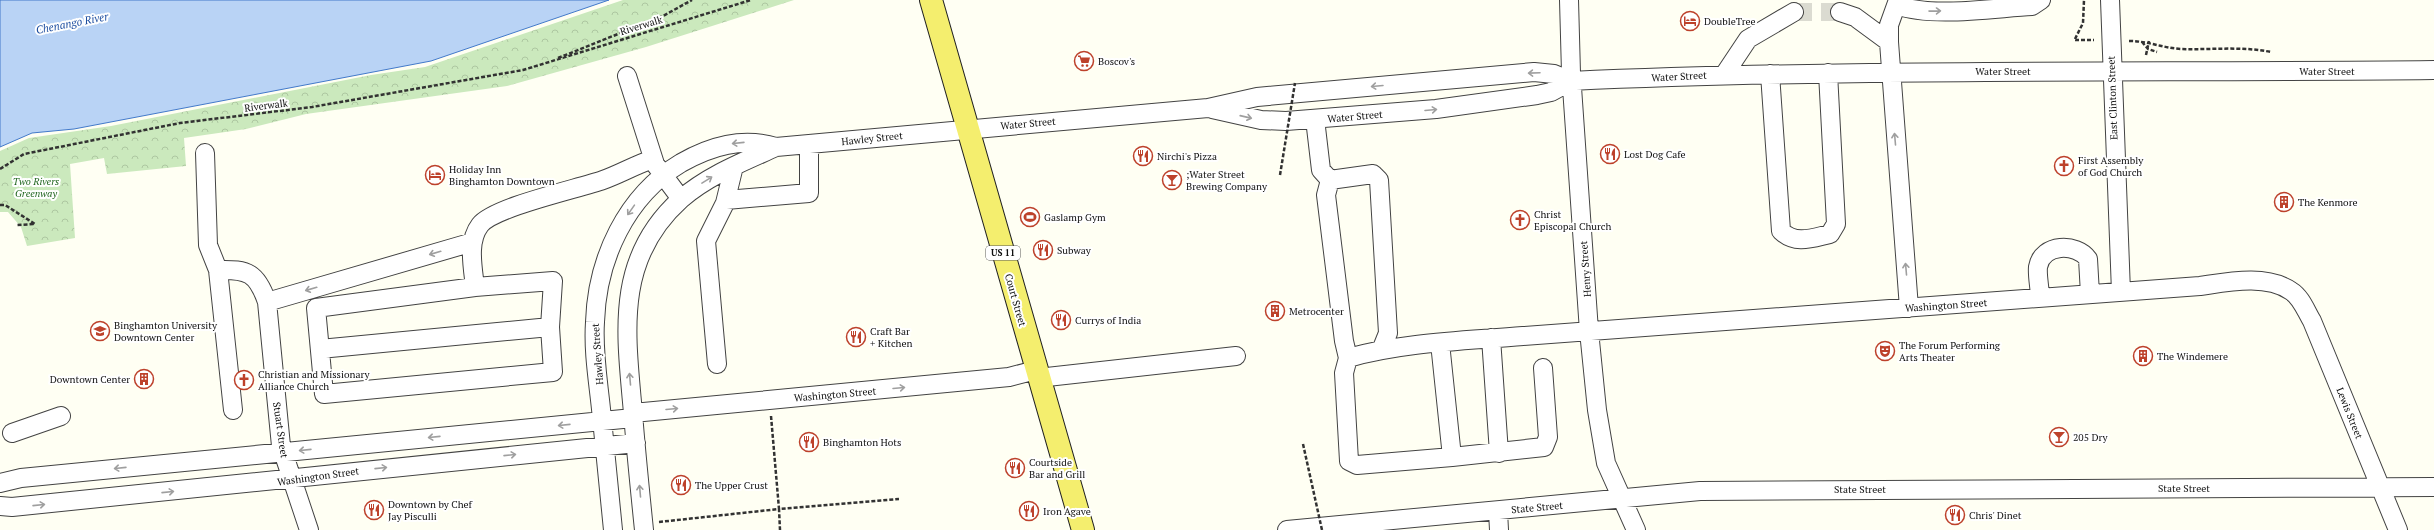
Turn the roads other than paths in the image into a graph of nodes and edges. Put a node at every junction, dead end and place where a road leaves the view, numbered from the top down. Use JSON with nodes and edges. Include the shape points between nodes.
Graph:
{"nodes":[{"id":1,"x":931,"y":0,"type":"edge"},
{"id":2,"x":1569,"y":0,"type":"edge"},
{"id":3,"x":2041,"y":0,"type":"edge"},
{"id":4,"x":2110,"y":0,"type":"edge"},
{"id":5,"x":1897,"y":3,"type":"edge"},
{"id":6,"x":1794,"y":12,"type":"tunnel mouth"},
{"id":7,"x":1840,"y":12,"type":"tunnel mouth"},
{"id":8,"x":1889,"y":42,"type":"junction"},
{"id":9,"x":2434,"y":70,"type":"edge"},
{"id":10,"x":2112,"y":71,"type":"junction"},
{"id":11,"x":1890,"y":72,"type":"junction"},
{"id":12,"x":1828,"y":73,"type":"junction"},
{"id":13,"x":1770,"y":74,"type":"junction"},
{"id":14,"x":1724,"y":75,"type":"junction"},
{"id":15,"x":628,"y":76,"type":"dead end"},
{"id":16,"x":1571,"y":81,"type":"junction"},
{"id":17,"x":1399,"y":84,"type":"junction"},
{"id":18,"x":1320,"y":92,"type":"junction"},
{"id":19,"x":1208,"y":108,"type":"junction"},
{"id":20,"x":1400,"y":112,"type":"junction"},
{"id":21,"x":1319,"y":119,"type":"junction"},
{"id":22,"x":968,"y":128,"type":"junction"},
{"id":23,"x":809,"y":144,"type":"junction"},
{"id":24,"x":776,"y":148,"type":"junction"},
{"id":25,"x":205,"y":153,"type":"dead end"},
{"id":26,"x":653,"y":159,"type":"junction"},
{"id":27,"x":734,"y":166,"type":"junction"},
{"id":28,"x":663,"y":175,"type":"junction"},
{"id":29,"x":1330,"y":180,"type":"junction"},
{"id":30,"x":681,"y":200,"type":"junction"},
{"id":31,"x":726,"y":200,"type":"junction"},
{"id":32,"x":473,"y":242,"type":"junction"},
{"id":33,"x":218,"y":270,"type":"junction"},
{"id":34,"x":474,"y":287,"type":"junction"},
{"id":35,"x":2121,"y":292,"type":"junction"},
{"id":36,"x":2090,"y":294,"type":"junction"},
{"id":37,"x":2040,"y":298,"type":"junction"},
{"id":38,"x":2299,"y":298,"type":"joint"},
{"id":39,"x":267,"y":302,"type":"junction"},
{"id":40,"x":1909,"y":308,"type":"junction"},
{"id":41,"x":550,"y":327,"type":"junction"},
{"id":42,"x":1589,"y":331,"type":"junction"},
{"id":43,"x":1491,"y":338,"type":"junction"},
{"id":44,"x":1440,"y":343,"type":"junction"},
{"id":45,"x":1382,"y":348,"type":"junction"},
{"id":46,"x":320,"y":350,"type":"junction"},
{"id":47,"x":1236,"y":356,"type":"dead end"},
{"id":48,"x":1348,"y":358,"type":"junction"},
{"id":49,"x":718,"y":364,"type":"dead end"},
{"id":50,"x":1543,"y":368,"type":"dead end"},
{"id":51,"x":1037,"y":374,"type":"junction"},
{"id":52,"x":233,"y":410,"type":"dead end"},
{"id":53,"x":633,"y":415,"type":"junction"},
{"id":54,"x":62,"y":416,"type":"dead end"},
{"id":55,"x":602,"y":421,"type":"junction"},
{"id":56,"x":12,"y":433,"type":"dead end"},
{"id":57,"x":636,"y":442,"type":"junction"},
{"id":58,"x":605,"y":446,"type":"junction"},
{"id":59,"x":283,"y":452,"type":"junction"},
{"id":60,"x":1499,"y":453,"type":"junction"},
{"id":61,"x":1452,"y":457,"type":"junction"},
{"id":62,"x":291,"y":479,"type":"junction"},
{"id":63,"x":0,"y":483,"type":"edge"},
{"id":64,"x":2380,"y":487,"type":"junction"},
{"id":65,"x":2434,"y":487,"type":"edge"},
{"id":66,"x":1620,"y":499,"type":"junction"},
{"id":67,"x":0,"y":506,"type":"edge"},
{"id":68,"x":1498,"y":511,"type":"junction"},
{"id":69,"x":1387,"y":526,"type":"edge"},
{"id":70,"x":643,"y":527,"type":"edge"},
{"id":71,"x":1332,"y":528,"type":"edge"},
{"id":72,"x":309,"y":530,"type":"edge"},
{"id":73,"x":613,"y":530,"type":"edge"},
{"id":74,"x":1083,"y":530,"type":"edge"},
{"id":75,"x":1287,"y":530,"type":"edge"},
{"id":76,"x":1499,"y":530,"type":"edge"},
{"id":77,"x":1636,"y":530,"type":"edge"},
{"id":78,"x":2398,"y":530,"type":"edge"}],
"edges":[{"from":1,"to":22,"type":"main road","name":"Court Street","number":"US 11"},
{"from":2,"to":16,"type":"street","name":"Henry Street"},
{"from":5,"to":3,"type":"street","one_way":true,"via":[[1912,11],[2032,6]]},
{"from":4,"to":10,"type":"street","name":"East Clinton Street"},
{"from":5,"to":8,"type":"street","via":[[1889,25]]},
{"from":6,"to":14,"type":"street","via":[[1748,39]]},
{"from":7,"to":8,"type":"street","via":[[1855,17]]},
{"from":8,"to":11,"type":"street"},
{"from":9,"to":10,"type":"street","name":"Water Street"},
{"from":10,"to":11,"type":"street","name":"Water Street"},
{"from":10,"to":35,"type":"street","name":"East Clinton Street"},
{"from":11,"to":12,"type":"street","name":"Water Street"},
{"from":40,"to":11,"type":"street","one_way":true},
{"from":12,"to":13,"type":"street","name":"Water Street"},
{"from":12,"to":13,"type":"street","via":[[1836,224],[1830,234],[1799,241],[1788,238],[1781,231]]},
{"from":13,"to":14,"type":"street","name":"Water Street"},
{"from":14,"to":16,"type":"street","name":"Water Street"},
{"from":15,"to":26,"type":"street"},
{"from":16,"to":17,"type":"street","name":"Water Street","one_way":true,"via":[[1554,74],[1534,72]]},
{"from":20,"to":16,"type":"street","name":"Water Street","one_way":true,"via":[[1537,95],[1551,92]]},
{"from":16,"to":42,"type":"street","name":"Henry Street"},
{"from":17,"to":18,"type":"street","name":"Water Street","one_way":true},
{"from":17,"to":20,"type":"street"},
{"from":18,"to":19,"type":"street","name":"Water Street","via":[[1257,97]]},
{"from":18,"to":21,"type":"street"},
{"from":19,"to":21,"type":"street","name":"Water Street","one_way":true,"via":[[1261,120]]},
{"from":19,"to":22,"type":"street","name":"Water Street"},
{"from":20,"to":21,"type":"street","name":"Water Street"},
{"from":21,"to":29,"type":"street","via":[[1320,170]]},
{"from":22,"to":23,"type":"street","name":"Hawley Street"},
{"from":22,"to":51,"type":"main road","name":"Court Street","number":"US 11"},
{"from":23,"to":24,"type":"street","name":"Hawley Street"},
{"from":23,"to":31,"type":"street","via":[[809,193]]},
{"from":24,"to":27,"type":"street","name":"Hawley Street"},
{"from":24,"to":28,"type":"street","name":"Hawley Street","one_way":true,"via":[[749,142],[719,146],[688,159]]},
{"from":25,"to":33,"type":"street","via":[[208,245]]},
{"from":26,"to":28,"type":"street"},
{"from":26,"to":32,"type":"street","via":[[603,180],[495,214],[481,224]]},
{"from":30,"to":27,"type":"street","name":"Hawley Street","one_way":true},
{"from":27,"to":31,"type":"street"},
{"from":28,"to":30,"type":"street"},
{"from":28,"to":55,"type":"street","name":"Hawley Street","one_way":true,"via":[[642,196],[625,220],[602,272],[596,303],[595,334]]},
{"from":29,"to":45,"type":"street","via":[[1372,174],[1379,180],[1388,334]]},
{"from":29,"to":48,"type":"street","via":[[1326,195]]},
{"from":53,"to":30,"type":"street","name":"Hawley Street","one_way":true,"via":[[626,332],[631,282],[635,266],[651,234]]},
{"from":31,"to":49,"type":"street","via":[[706,241]]},
{"from":32,"to":34,"type":"street"},
{"from":32,"to":39,"type":"street","one_way":true},
{"from":33,"to":39,"type":"street","name":"Stuart Street","via":[[240,269],[252,275],[262,285]]},
{"from":33,"to":52,"type":"street"},
{"from":34,"to":41,"type":"street","via":[[553,281]]},
{"from":34,"to":46,"type":"street","via":[[316,308]]},
{"from":35,"to":36,"type":"street","name":"Washington Street"},
{"from":35,"to":38,"type":"street","name":"Washington Street","via":[[2233,281],[2277,284],[2292,291]]},
{"from":36,"to":37,"type":"street","name":"Washington Street"},
{"from":36,"to":37,"type":"street","via":[[2088,259],[2077,249],[2067,247],[2042,257],[2038,266]]},
{"from":37,"to":40,"type":"street","name":"Washington Street"},
{"from":38,"to":64,"type":"street","name":"Lewis Street","via":[[2312,321]]},
{"from":39,"to":59,"type":"street","name":"Stuart Street"},
{"from":40,"to":42,"type":"street","name":"Washington Street"},
{"from":41,"to":46,"type":"street"},
{"from":41,"to":46,"type":"street","via":[[553,372],[526,375],[324,394]]},
{"from":42,"to":43,"type":"street","name":"Washington Street"},
{"from":42,"to":66,"type":"street","name":"Henry Street","via":[[1597,410],[1606,463]]},
{"from":43,"to":44,"type":"street","name":"Washington Street"},
{"from":43,"to":60,"type":"street"},
{"from":44,"to":45,"type":"street","name":"Washington Street"},
{"from":44,"to":61,"type":"street"},
{"from":45,"to":48,"type":"street","name":"Washington Street"},
{"from":47,"to":51,"type":"street","name":"Washington Street"},
{"from":48,"to":61,"type":"street","via":[[1344,373],[1349,461],[1357,465]]},
{"from":50,"to":60,"type":"street","via":[[1547,444],[1538,450]]},
{"from":53,"to":51,"type":"street","name":"Washington Street","one_way":true},
{"from":51,"to":74,"type":"main road","name":"Court Street","number":"US 11"},
{"from":53,"to":55,"type":"street","name":"Washington Street"},
{"from":53,"to":57,"type":"street","name":"Hawley Street"},
{"from":54,"to":56,"type":"street"},
{"from":55,"to":58,"type":"street","name":"Hawley Street"},
{"from":55,"to":59,"type":"street","name":"Washington Street","one_way":true},
{"from":57,"to":58,"type":"street","name":"Washington Street"},
{"from":70,"to":57,"type":"street","name":"Hawley Street","one_way":true},
{"from":62,"to":58,"type":"street","name":"Washington Street","one_way":true,"via":[[356,470]]},
{"from":58,"to":73,"type":"street","name":"Hawley Street"},
{"from":59,"to":62,"type":"street","name":"Stuart Street"},
{"from":59,"to":63,"type":"street","name":"Washington Street","one_way":true,"via":[[21,478]]},
{"from":60,"to":61,"type":"street"},
{"from":67,"to":62,"type":"street","name":"Washington Street","one_way":true,"via":[[20,507]]},
{"from":62,"to":72,"type":"street","name":"Stuart Street"},
{"from":64,"to":65,"type":"street","name":"State Street"},
{"from":64,"to":66,"type":"street","name":"State Street","via":[[1700,491]]},
{"from":64,"to":78,"type":"street","name":"Lewis Street"},
{"from":66,"to":68,"type":"street","name":"State Street"},
{"from":66,"to":77,"type":"street","name":"Henry Street"},
{"from":68,"to":69,"type":"street","name":"State Street"},
{"from":68,"to":76,"type":"street"},
{"from":69,"to":71,"type":"street","name":"State Street"},
{"from":71,"to":75,"type":"street","name":"State Street"}]}
